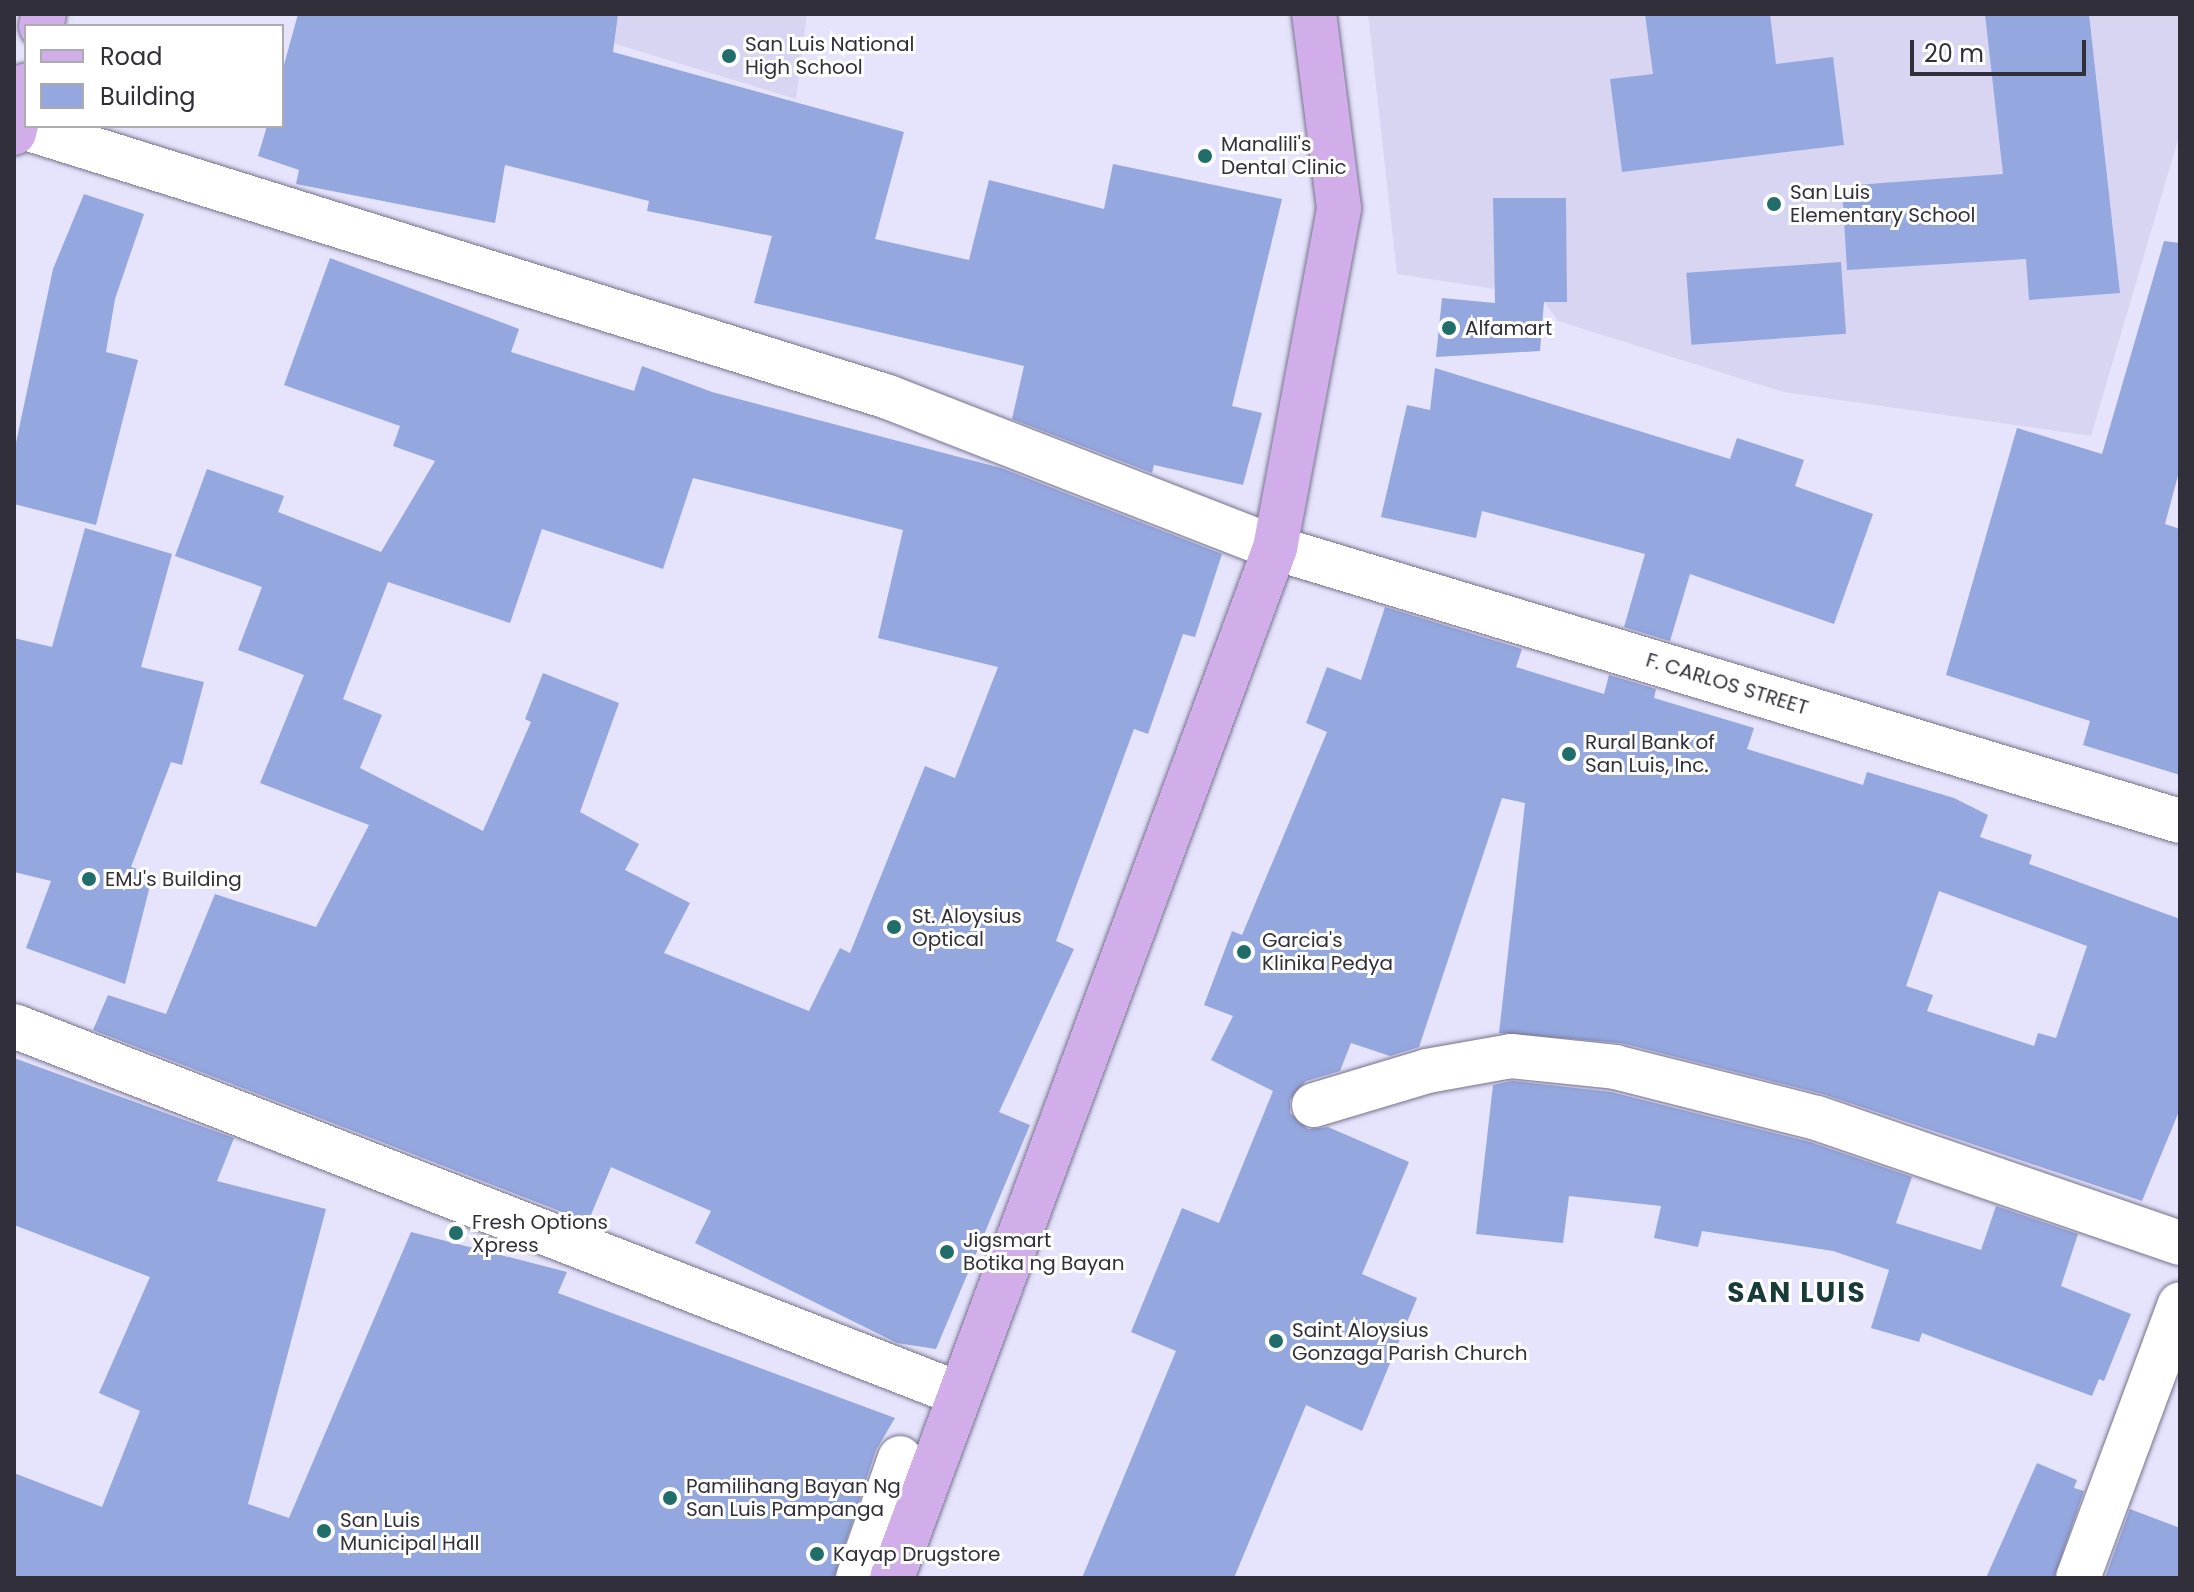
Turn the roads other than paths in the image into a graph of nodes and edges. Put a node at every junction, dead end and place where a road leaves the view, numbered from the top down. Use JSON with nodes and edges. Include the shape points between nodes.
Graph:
{"nodes":[{"id":1,"x":1314,"y":14,"type":"edge"},
{"id":2,"x":62,"y":128,"type":"edge"},
{"id":3,"x":1275,"y":548,"type":"junction"},
{"id":4,"x":2180,"y":821,"type":"edge"},
{"id":5,"x":14,"y":1026,"type":"edge"},
{"id":6,"x":1314,"y":1105,"type":"dead end"},
{"id":7,"x":2180,"y":1243,"type":"edge"},
{"id":8,"x":2180,"y":1304,"type":"edge"},
{"id":9,"x":957,"y":1393,"type":"junction"},
{"id":10,"x":900,"y":1458,"type":"dead end"},
{"id":11,"x":858,"y":1578,"type":"edge"},
{"id":12,"x":892,"y":1578,"type":"edge"},
{"id":13,"x":2078,"y":1578,"type":"edge"}],
"edges":[{"from":1,"to":3,"type":"main road","via":[[1339,208]]},
{"from":2,"to":3,"type":"street","name":"F. CARLOS STREET","via":[[888,397]]},
{"from":3,"to":4,"type":"street","name":"F. CARLOS STREET"},
{"from":3,"to":9,"type":"main road"},
{"from":5,"to":9,"type":"street"},
{"from":6,"to":7,"type":"street","via":[[1427,1071],[1511,1056],[1615,1067],[1817,1118]]},
{"from":8,"to":13,"type":"street"},
{"from":9,"to":12,"type":"main road"},
{"from":10,"to":11,"type":"street"}]}
